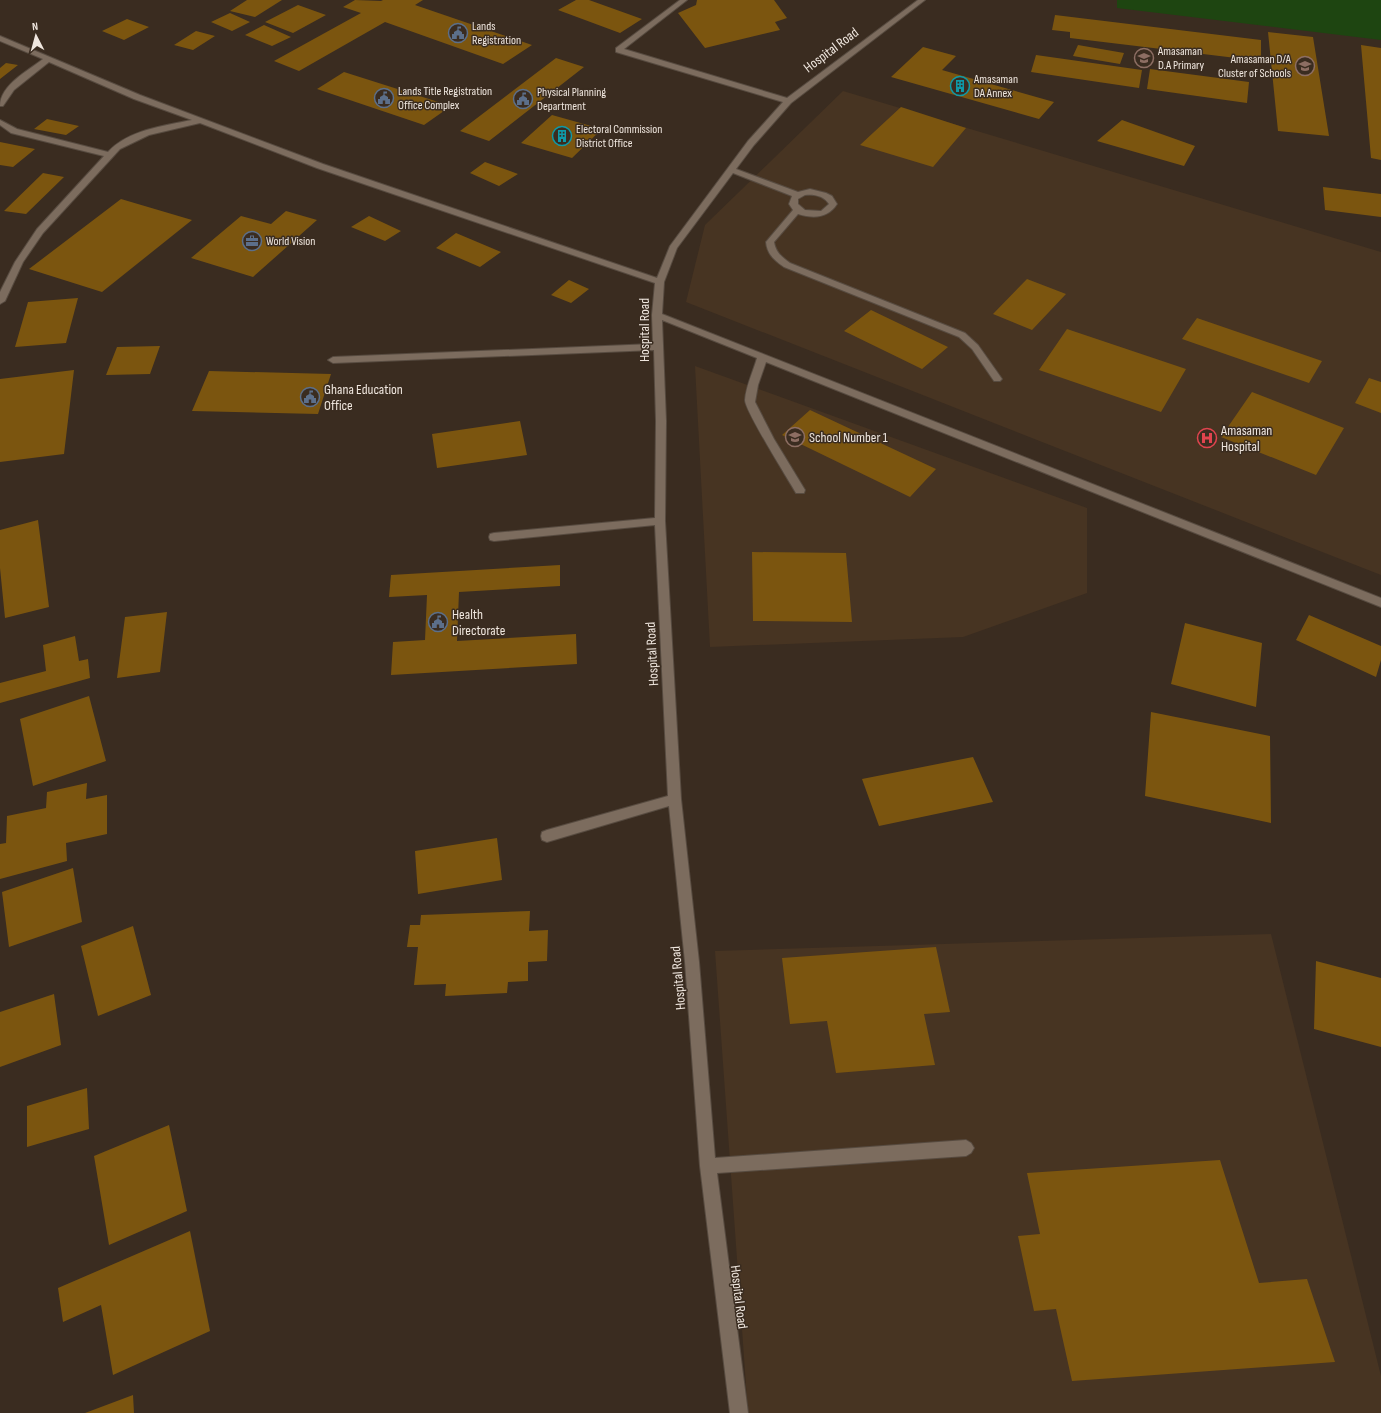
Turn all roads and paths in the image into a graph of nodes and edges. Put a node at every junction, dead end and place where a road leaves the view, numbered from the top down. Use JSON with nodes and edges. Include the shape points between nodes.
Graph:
{"nodes":[{"id":1,"x":684,"y":0,"type":"edge"},
{"id":2,"x":918,"y":0,"type":"edge"},
{"id":3,"x":0,"y":38,"type":"edge"},
{"id":4,"x":48,"y":59,"type":"junction"},
{"id":5,"x":788,"y":102,"type":"junction"},
{"id":6,"x":0,"y":104,"type":"edge"},
{"id":7,"x":200,"y":121,"type":"junction"},
{"id":8,"x":0,"y":122,"type":"edge"},
{"id":9,"x":109,"y":155,"type":"junction"},
{"id":10,"x":731,"y":170,"type":"junction"},
{"id":11,"x":797,"y":195,"type":"junction"},
{"id":12,"x":797,"y":210,"type":"junction"},
{"id":13,"x":660,"y":282,"type":"junction"},
{"id":14,"x":0,"y":301,"type":"edge"},
{"id":15,"x":658,"y":315,"type":"junction"},
{"id":16,"x":658,"y":347,"type":"junction"},
{"id":17,"x":763,"y":356,"type":"junction"},
{"id":18,"x":333,"y":360,"type":"dead end"},
{"id":19,"x":997,"y":379,"type":"dead end"},
{"id":20,"x":800,"y":490,"type":"dead end"},
{"id":21,"x":660,"y":521,"type":"junction"},
{"id":22,"x":494,"y":537,"type":"dead end"},
{"id":23,"x":1381,"y":603,"type":"edge"},
{"id":24,"x":675,"y":799,"type":"junction"},
{"id":25,"x":547,"y":836,"type":"dead end"},
{"id":26,"x":966,"y":1148,"type":"dead end"},
{"id":27,"x":708,"y":1166,"type":"junction"},
{"id":28,"x":739,"y":1413,"type":"edge"}],
"edges":[{"from":1,"to":5,"type":"street","via":[[619,50]]},
{"from":2,"to":5,"type":"street","name":"Hospital Road"},
{"from":3,"to":4,"type":"street"},
{"from":4,"to":6,"type":"street","via":[[11,88]]},
{"from":4,"to":7,"type":"street"},
{"from":5,"to":10,"type":"street","name":"Hospital Road","via":[[751,143]]},
{"from":7,"to":9,"type":"street","via":[[146,132],[131,138]]},
{"from":7,"to":13,"type":"street","via":[[320,166]]},
{"from":8,"to":9,"type":"street","via":[[14,131]]},
{"from":9,"to":14,"type":"street","via":[[40,231],[19,262]]},
{"from":10,"to":11,"type":"street"},
{"from":10,"to":13,"type":"street","name":"Hospital Road","via":[[673,248]]},
{"from":11,"to":12,"type":"street","via":[[792,202]]},
{"from":11,"to":12,"type":"street","via":[[810,192],[823,194],[833,204],[828,211],[815,214]]},
{"from":12,"to":19,"type":"street","via":[[770,242],[774,256],[787,265],[962,335],[975,347]]},
{"from":13,"to":15,"type":"street","name":"Hospital Road"},
{"from":15,"to":16,"type":"street","name":"Hospital Road"},
{"from":15,"to":17,"type":"street"},
{"from":16,"to":18,"type":"street"},
{"from":16,"to":21,"type":"street","name":"Hospital Road","via":[[661,421]]},
{"from":17,"to":20,"type":"street","via":[[750,402]]},
{"from":17,"to":23,"type":"street"},
{"from":21,"to":22,"type":"street"},
{"from":21,"to":24,"type":"street","name":"Hospital Road"},
{"from":24,"to":25,"type":"street"},
{"from":24,"to":27,"type":"street","name":"Hospital Road","via":[[692,962]]},
{"from":26,"to":27,"type":"street"},
{"from":27,"to":28,"type":"street","name":"Hospital Road"}]}
